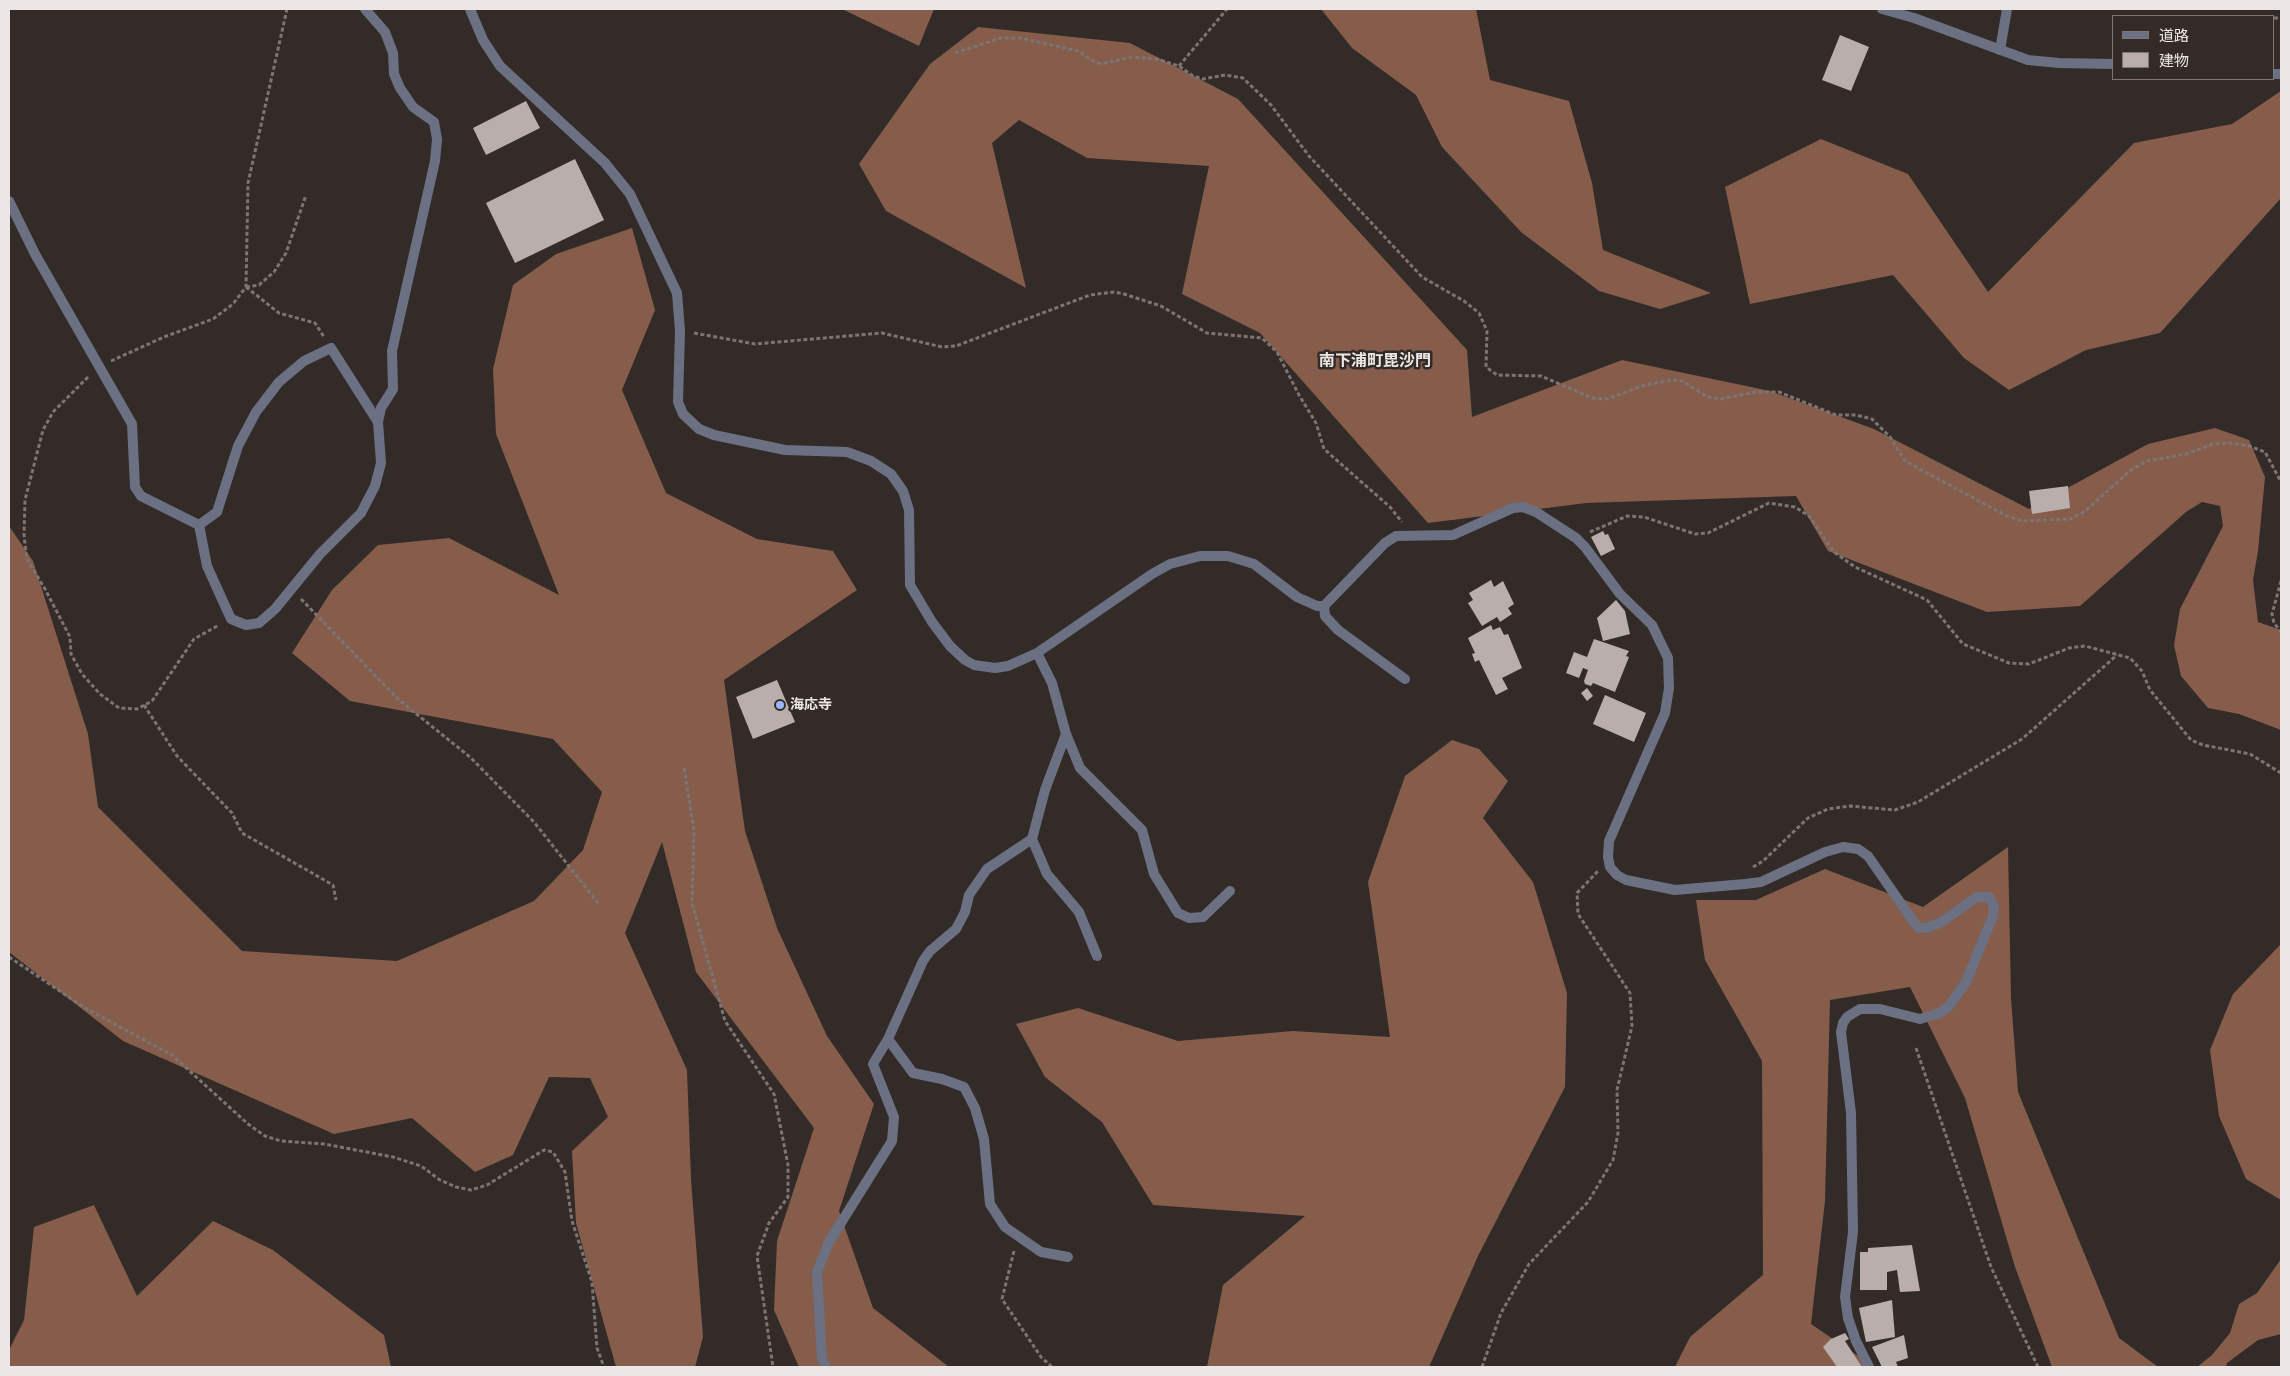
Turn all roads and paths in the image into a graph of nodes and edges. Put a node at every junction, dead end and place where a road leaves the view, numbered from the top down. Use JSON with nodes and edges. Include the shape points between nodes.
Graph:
{"nodes":[{"id":1,"x":287,"y":9,"type":"edge"},
{"id":2,"x":365,"y":9,"type":"edge"},
{"id":3,"x":470,"y":9,"type":"edge"},
{"id":4,"x":1227,"y":9,"type":"edge"},
{"id":5,"x":1882,"y":9,"type":"edge"},
{"id":6,"x":2007,"y":9,"type":"edge"},
{"id":7,"x":2000,"y":50,"type":"junction"},
{"id":8,"x":955,"y":53,"type":"dead end"},
{"id":9,"x":2112,"y":64,"type":"edge"},
{"id":10,"x":1179,"y":66,"type":"junction"},
{"id":11,"x":306,"y":195,"type":"dead end"},
{"id":12,"x":9,"y":201,"type":"edge"},
{"id":13,"x":246,"y":287,"type":"junction"},
{"id":14,"x":680,"y":330,"type":"junction"},
{"id":15,"x":331,"y":348,"type":"junction"},
{"id":16,"x":100,"y":366,"type":"junction"},
{"id":17,"x":378,"y":422,"type":"junction"},
{"id":18,"x":2281,"y":482,"type":"edge"},
{"id":19,"x":199,"y":525,"type":"junction"},
{"id":20,"x":1414,"y":535,"type":"junction"},
{"id":21,"x":1576,"y":538,"type":"junction"},
{"id":22,"x":2281,"y":581,"type":"edge"},
{"id":23,"x":292,"y":590,"type":"junction"},
{"id":24,"x":1324,"y":606,"type":"junction"},
{"id":25,"x":231,"y":619,"type":"junction"},
{"id":26,"x":2281,"y":632,"type":"edge"},
{"id":27,"x":1037,"y":653,"type":"junction"},
{"id":28,"x":2117,"y":655,"type":"junction"},
{"id":29,"x":1405,"y":679,"type":"dead end"},
{"id":30,"x":144,"y":705,"type":"junction"},
{"id":31,"x":1066,"y":734,"type":"junction"},
{"id":32,"x":684,"y":768,"type":"dead end"},
{"id":33,"x":2281,"y":773,"type":"edge"},
{"id":34,"x":1032,"y":839,"type":"junction"},
{"id":35,"x":1610,"y":867,"type":"junction"},
{"id":36,"x":1748,"y":870,"type":"dead end"},
{"id":37,"x":1230,"y":892,"type":"dead end"},
{"id":38,"x":336,"y":900,"type":"dead end"},
{"id":39,"x":598,"y":903,"type":"dead end"},
{"id":40,"x":1097,"y":956,"type":"dead end"},
{"id":41,"x":9,"y":957,"type":"edge"},
{"id":42,"x":888,"y":1039,"type":"junction"},
{"id":43,"x":1916,"y":1048,"type":"dead end"},
{"id":44,"x":1018,"y":1235,"type":"junction"},
{"id":45,"x":1068,"y":1256,"type":"dead end"},
{"id":46,"x":604,"y":1367,"type":"edge"},
{"id":47,"x":773,"y":1367,"type":"edge"},
{"id":48,"x":826,"y":1367,"type":"edge"},
{"id":49,"x":1052,"y":1367,"type":"edge"},
{"id":50,"x":1482,"y":1367,"type":"edge"},
{"id":51,"x":1869,"y":1367,"type":"edge"},
{"id":52,"x":2038,"y":1367,"type":"edge"}],
"edges":[{"from":1,"to":13,"type":"path","via":[[248,183]]},
{"from":2,"to":17,"type":"street","via":[[385,32],[400,88],[413,107],[434,122],[437,138],[435,161],[392,351],[393,389],[381,408]]},
{"from":3,"to":14,"type":"street","via":[[483,40],[500,66],[605,163],[630,194],[677,293]]},
{"from":4,"to":10,"type":"path"},
{"from":5,"to":7,"type":"street"},
{"from":6,"to":7,"type":"street"},
{"from":7,"to":9,"type":"street","via":[[2028,60]]},
{"from":8,"to":10,"type":"path","via":[[1001,38],[1020,38],[1079,51],[1101,64],[1132,57],[1157,58]]},
{"from":10,"to":18,"type":"path","via":[[1203,79],[1225,75],[1243,78],[1271,105],[1309,156],[1422,277],[1479,313],[1487,331],[1486,367],[1497,375],[1541,376],[1592,398],[1607,399],[1642,386],[1671,380],[1683,381],[1707,397],[1721,399],[1756,392],[1779,392],[1836,415],[1872,419],[1890,437],[1905,461],[2022,521],[2070,519],[2084,512],[2132,469],[2214,444],[2249,446],[2265,452]]},
{"from":11,"to":13,"type":"path","via":[[286,253],[274,272],[259,285]]},
{"from":12,"to":16,"type":"street","via":[[34,254]]},
{"from":13,"to":15,"type":"path","via":[[280,312],[315,323]]},
{"from":13,"to":16,"type":"path","via":[[233,304],[213,319]]},
{"from":14,"to":20,"type":"path","via":[[754,344],[874,333],[892,334],[942,347],[956,346],[1090,296],[1114,292],[1124,294],[1161,306],[1206,333],[1262,338],[1277,352],[1316,423],[1324,449],[1390,507]]},
{"from":14,"to":27,"type":"street","via":[[678,402],[692,424],[714,435],[785,450],[847,452],[882,468],[898,481],[909,510],[910,586],[950,646],[965,660],[984,668],[1008,666]]},
{"from":15,"to":17,"type":"street"},
{"from":15,"to":19,"type":"street","via":[[304,361],[279,382],[256,412],[238,446],[217,512]]},
{"from":16,"to":19,"type":"street","via":[[132,424],[135,487],[142,496]]},
{"from":16,"to":30,"type":"path","via":[[53,412],[43,430],[25,500],[27,560],[70,638],[71,654],[82,674],[100,694],[119,708],[137,709]]},
{"from":17,"to":23,"type":"street","via":[[381,463],[375,486],[361,513],[320,554]]},
{"from":19,"to":25,"type":"street","via":[[206,566]]},
{"from":20,"to":21,"type":"street","via":[[1453,535],[1519,506],[1536,512]]},
{"from":20,"to":24,"type":"street","via":[[1390,539]]},
{"from":21,"to":28,"type":"path","via":[[1627,516],[1644,517],[1695,534],[1708,533],[1769,503],[1795,507],[1809,516],[1834,552],[1855,567],[1927,600],[1963,644],[2010,663],[2029,664],[2069,648],[2085,646]]},
{"from":21,"to":35,"type":"street","via":[[1620,594],[1652,625],[1664,646],[1669,671],[1665,713],[1609,841]]},
{"from":22,"to":26,"type":"path","via":[[2272,614]]},
{"from":23,"to":25,"type":"street","via":[[259,623],[246,625]]},
{"from":23,"to":39,"type":"path","via":[[399,700],[470,757],[527,815]]},
{"from":24,"to":27,"type":"street","via":[[1297,597],[1254,564],[1228,556],[1200,556],[1170,564],[1152,574]]},
{"from":24,"to":29,"type":"street","via":[[1325,616],[1338,630]]},
{"from":25,"to":30,"type":"path","via":[[194,639],[152,701]]},
{"from":27,"to":31,"type":"street","via":[[1052,683]]},
{"from":28,"to":33,"type":"path","via":[[2130,658],[2142,671],[2150,690],[2191,740],[2250,754]]},
{"from":28,"to":36,"type":"path","via":[[2022,739],[1918,802],[1895,810],[1850,806],[1828,809],[1808,818],[1763,862]]},
{"from":30,"to":38,"type":"path","via":[[177,756],[232,813],[242,833],[333,885]]},
{"from":31,"to":34,"type":"street","via":[[1045,790]]},
{"from":31,"to":37,"type":"street","via":[[1080,768],[1142,830],[1154,874],[1178,913],[1189,918],[1203,917]]},
{"from":32,"to":47,"type":"path","via":[[694,831],[692,903],[724,1021],[774,1094],[788,1165],[788,1197],[769,1224],[757,1256]]},
{"from":34,"to":40,"type":"street","via":[[1047,874],[1079,912]]},
{"from":34,"to":42,"type":"street","via":[[986,869],[969,895],[956,929],[923,961]]},
{"from":35,"to":50,"type":"path","via":[[1600,870],[1577,893],[1578,914],[1630,993],[1632,1026],[1616,1090],[1618,1133],[1613,1160],[1588,1202],[1528,1264],[1501,1313]]},
{"from":35,"to":51,"type":"street","via":[[1626,880],[1675,890],[1761,882],[1825,852],[1850,848],[1858,849],[1872,862],[1918,928],[1940,923],[1978,896],[1989,897],[1992,901],[1993,916],[1977,957],[1966,982],[1949,1006],[1940,1013],[1920,1019],[1880,1009],[1860,1009],[1843,1023],[1841,1032],[1851,1112],[1852,1232],[1845,1297],[1848,1318]]},
{"from":41,"to":46,"type":"path","via":[[85,1008],[172,1055],[265,1136],[393,1157],[421,1166],[456,1187],[471,1190],[487,1185],[544,1150],[554,1152],[565,1172],[572,1222],[592,1282],[597,1348]]},
{"from":42,"to":44,"type":"street","via":[[914,1073],[942,1078],[964,1087],[975,1108],[984,1139],[990,1204],[1005,1227]]},
{"from":42,"to":48,"type":"street","via":[[872,1064],[894,1117],[892,1141],[829,1242],[817,1272],[822,1359]]},
{"from":43,"to":52,"type":"path","via":[[1991,1267]]},
{"from":44,"to":45,"type":"street","via":[[1041,1252]]},
{"from":44,"to":49,"type":"path","via":[[1002,1299],[1041,1358]]}]}
